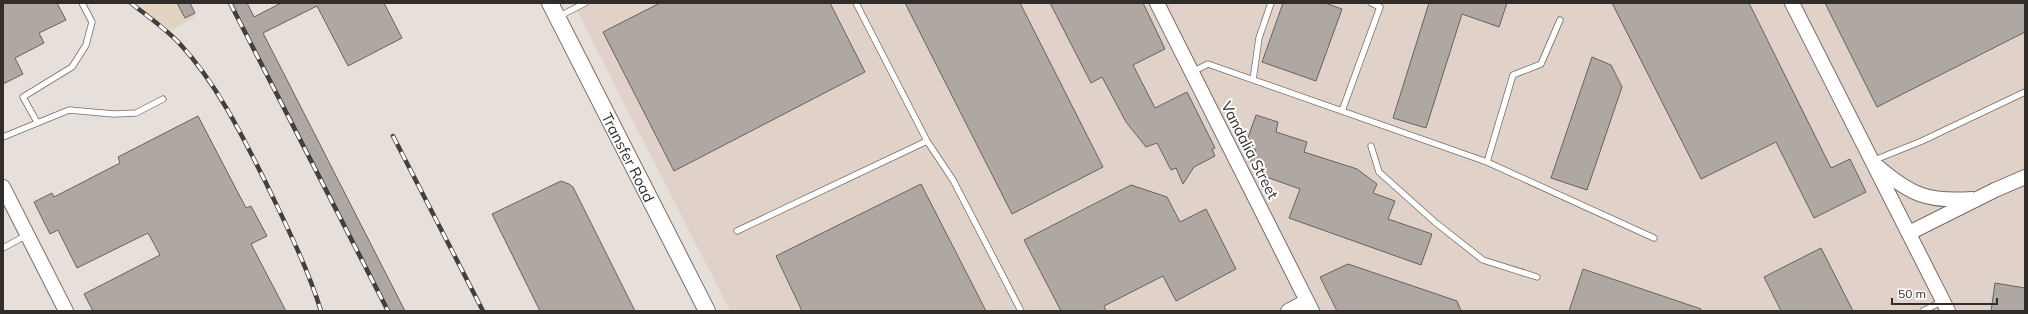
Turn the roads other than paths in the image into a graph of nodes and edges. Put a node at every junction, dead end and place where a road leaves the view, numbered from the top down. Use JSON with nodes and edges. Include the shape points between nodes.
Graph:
{"nodes":[{"id":1,"x":82,"y":3,"type":"edge"},
{"id":2,"x":550,"y":3,"type":"edge"},
{"id":3,"x":585,"y":3,"type":"edge"},
{"id":4,"x":856,"y":3,"type":"edge"},
{"id":5,"x":1157,"y":3,"type":"edge"},
{"id":6,"x":1270,"y":3,"type":"edge"},
{"id":7,"x":1371,"y":3,"type":"edge"},
{"id":8,"x":1792,"y":3,"type":"edge"},
{"id":9,"x":558,"y":18,"type":"junction"},
{"id":10,"x":1560,"y":20,"type":"dead end"},
{"id":11,"x":1192,"y":72,"type":"junction"},
{"id":12,"x":1253,"y":80,"type":"junction"},
{"id":13,"x":2025,"y":92,"type":"edge"},
{"id":14,"x":163,"y":99,"type":"dead end"},
{"id":15,"x":1342,"y":111,"type":"junction"},
{"id":16,"x":37,"y":122,"type":"junction"},
{"id":17,"x":3,"y":138,"type":"edge"},
{"id":18,"x":927,"y":141,"type":"junction"},
{"id":19,"x":1371,"y":146,"type":"dead end"},
{"id":20,"x":1871,"y":161,"type":"junction"},
{"id":21,"x":1487,"y":162,"type":"junction"},
{"id":22,"x":2025,"y":178,"type":"edge"},
{"id":23,"x":3,"y":187,"type":"edge"},
{"id":24,"x":1978,"y":198,"type":"junction"},
{"id":25,"x":737,"y":231,"type":"dead end"},
{"id":26,"x":1909,"y":233,"type":"junction"},
{"id":27,"x":28,"y":235,"type":"junction"},
{"id":28,"x":1654,"y":238,"type":"dead end"},
{"id":29,"x":3,"y":248,"type":"edge"},
{"id":30,"x":1537,"y":277,"type":"dead end"},
{"id":31,"x":1310,"y":306,"type":"edge"},
{"id":32,"x":1946,"y":306,"type":"edge"},
{"id":33,"x":66,"y":311,"type":"edge"},
{"id":34,"x":707,"y":311,"type":"edge"},
{"id":35,"x":1021,"y":311,"type":"edge"},
{"id":36,"x":1288,"y":311,"type":"edge"},
{"id":37,"x":1923,"y":311,"type":"edge"}],
"edges":[{"from":1,"to":16,"type":"lane","via":[[92,22],[86,45],[72,67],[23,97]]},
{"from":2,"to":9,"type":"main road","name":"Transfer Road"},
{"from":3,"to":9,"type":"lane"},
{"from":4,"to":18,"type":"lane"},
{"from":5,"to":11,"type":"street","name":"Vandalia Street"},
{"from":6,"to":12,"type":"lane","via":[[1258,38]]},
{"from":7,"to":15,"type":"lane","via":[[1380,6]]},
{"from":8,"to":20,"type":"street"},
{"from":9,"to":34,"type":"main road","name":"Transfer Road"},
{"from":10,"to":21,"type":"lane","via":[[1541,64],[1513,75]]},
{"from":11,"to":12,"type":"lane","via":[[1208,64]]},
{"from":11,"to":31,"type":"street","name":"Vandalia Street"},
{"from":12,"to":15,"type":"lane"},
{"from":13,"to":20,"type":"lane","via":[[1922,141]]},
{"from":14,"to":16,"type":"lane","via":[[136,113],[69,110]]},
{"from":15,"to":21,"type":"lane"},
{"from":16,"to":17,"type":"lane"},
{"from":18,"to":25,"type":"lane"},
{"from":18,"to":35,"type":"lane","via":[[953,180]]},
{"from":19,"to":30,"type":"lane","via":[[1379,172],[1436,223],[1483,260]]},
{"from":20,"to":24,"type":"street","via":[[1898,184],[1914,192],[1946,200]]},
{"from":20,"to":26,"type":"street"},
{"from":21,"to":28,"type":"lane"},
{"from":22,"to":24,"type":"street"},
{"from":23,"to":27,"type":"street"},
{"from":24,"to":26,"type":"street"},
{"from":26,"to":32,"type":"street"},
{"from":27,"to":29,"type":"lane"},
{"from":27,"to":33,"type":"street"},
{"from":31,"to":36,"type":"street"},
{"from":32,"to":37,"type":"lane"}]}
